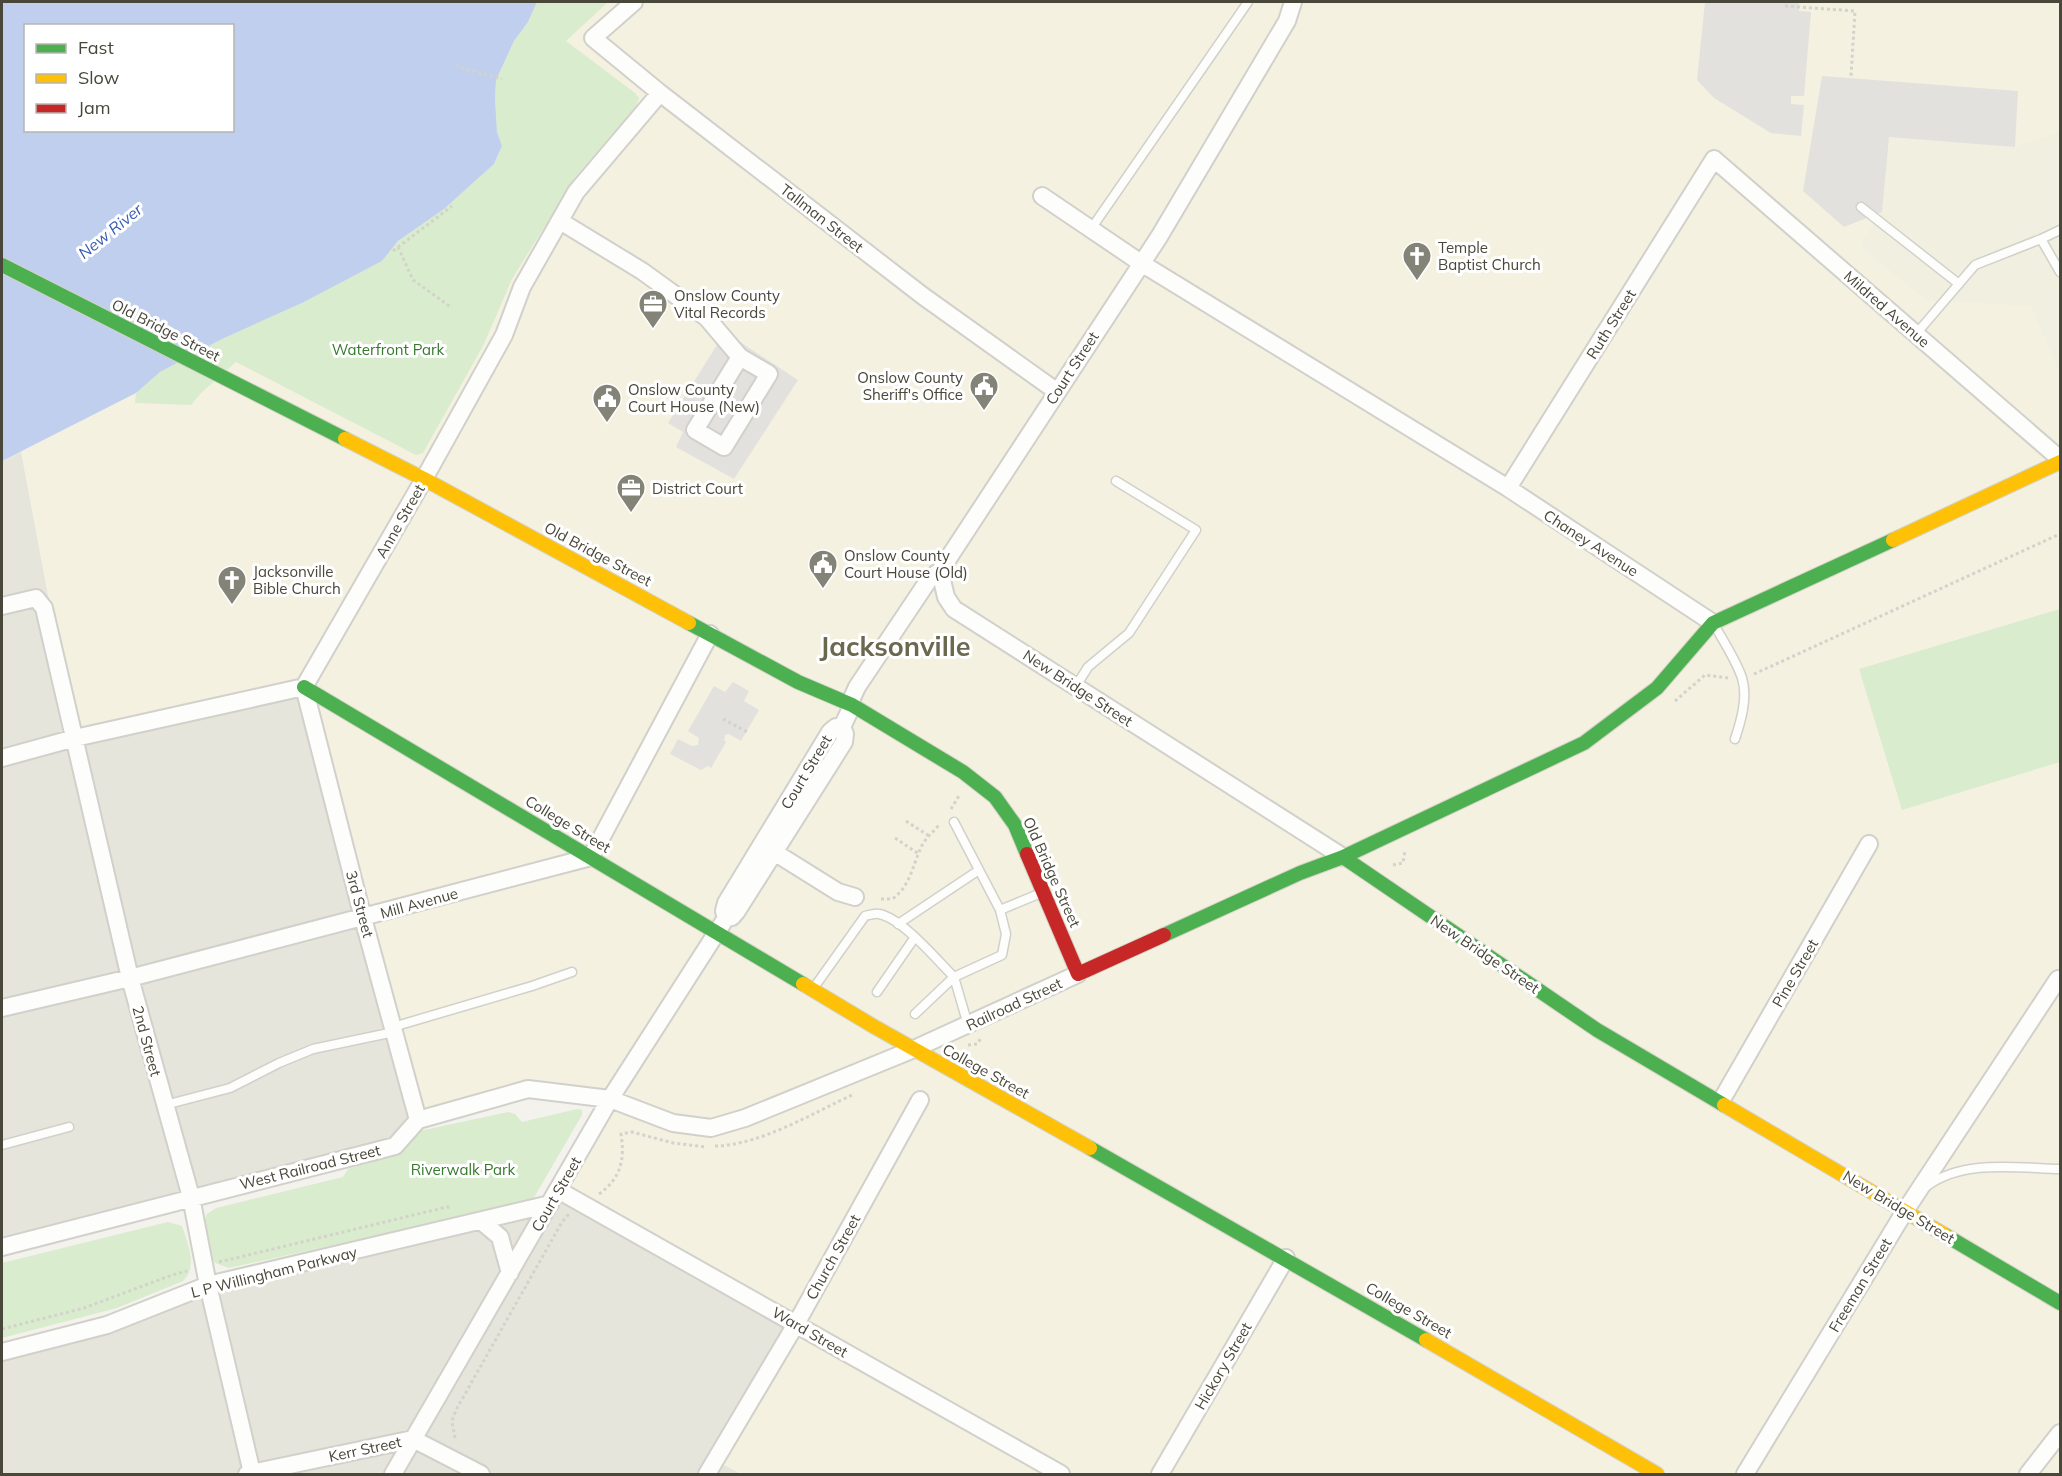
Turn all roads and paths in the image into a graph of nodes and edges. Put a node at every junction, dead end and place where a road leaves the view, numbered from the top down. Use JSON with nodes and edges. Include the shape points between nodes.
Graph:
{"nodes":[{"id":1,"x":634,"y":2,"type":"edge"},
{"id":2,"x":1248,"y":2,"type":"edge"},
{"id":3,"x":1293,"y":2,"type":"edge"},
{"id":4,"x":1785,"y":6,"type":"dead end"},
{"id":5,"x":455,"y":66,"type":"dead end"},
{"id":6,"x":1851,"y":76,"type":"dead end"},
{"id":7,"x":502,"y":79,"type":"dead end"},
{"id":8,"x":660,"y":93,"type":"junction"},
{"id":9,"x":1714,"y":159,"type":"joint"},
{"id":10,"x":1042,"y":196,"type":"dead end"},
{"id":11,"x":452,"y":206,"type":"dead end"},
{"id":12,"x":1861,"y":207,"type":"dead end"},
{"id":13,"x":560,"y":221,"type":"junction"},
{"id":14,"x":1091,"y":229,"type":"junction"},
{"id":15,"x":2061,"y":230,"type":"edge"},
{"id":16,"x":2041,"y":239,"type":"junction"},
{"id":17,"x":398,"y":247,"type":"junction"},
{"id":18,"x":393,"y":251,"type":"dead end"},
{"id":19,"x":1141,"y":263,"type":"junction"},
{"id":20,"x":2,"y":265,"type":"edge"},
{"id":21,"x":2061,"y":272,"type":"edge"},
{"id":22,"x":1959,"y":284,"type":"junction"},
{"id":23,"x":452,"y":308,"type":"dead end"},
{"id":24,"x":1916,"y":334,"type":"junction"},
{"id":25,"x":740,"y":357,"type":"junction"},
{"id":26,"x":1056,"y":391,"type":"junction"},
{"id":27,"x":2061,"y":461,"type":"edge"},
{"id":28,"x":424,"y":479,"type":"junction"},
{"id":29,"x":1116,"y":481,"type":"dead end"},
{"id":30,"x":1508,"y":488,"type":"junction"},
{"id":31,"x":2061,"y":534,"type":"edge"},
{"id":32,"x":940,"y":571,"type":"junction"},
{"id":33,"x":2,"y":606,"type":"edge"},
{"id":34,"x":1713,"y":623,"type":"junction"},
{"id":35,"x":710,"y":634,"type":"junction"},
{"id":36,"x":1743,"y":680,"type":"junction"},
{"id":37,"x":1076,"y":686,"type":"junction"},
{"id":38,"x":304,"y":687,"type":"junction"},
{"id":39,"x":852,"y":705,"type":"junction"},
{"id":40,"x":723,"y":719,"type":"dead end"},
{"id":41,"x":749,"y":733,"type":"dead end"},
{"id":42,"x":75,"y":738,"type":"junction"},
{"id":43,"x":1735,"y":739,"type":"dead end"},
{"id":44,"x":2,"y":758,"type":"edge"},
{"id":45,"x":963,"y":790,"type":"dead end"},
{"id":46,"x":947,"y":815,"type":"dead end"},
{"id":47,"x":906,"y":821,"type":"dead end"},
{"id":48,"x":954,"y":822,"type":"dead end"},
{"id":49,"x":942,"y":823,"type":"dead end"},
{"id":50,"x":930,"y":836,"type":"junction"},
{"id":51,"x":895,"y":838,"type":"dead end"},
{"id":52,"x":1869,"y":844,"type":"dead end"},
{"id":53,"x":920,"y":854,"type":"junction"},
{"id":54,"x":591,"y":857,"type":"junction"},
{"id":55,"x":1343,"y":857,"type":"junction"},
{"id":56,"x":764,"y":859,"type":"junction"},
{"id":57,"x":979,"y":870,"type":"junction"},
{"id":58,"x":1044,"y":892,"type":"junction"},
{"id":59,"x":855,"y":897,"type":"joint"},
{"id":60,"x":1000,"y":910,"type":"junction"},
{"id":61,"x":363,"y":918,"type":"junction"},
{"id":62,"x":898,"y":924,"type":"junction"},
{"id":63,"x":717,"y":933,"type":"junction"},
{"id":64,"x":915,"y":938,"type":"junction"},
{"id":65,"x":572,"y":972,"type":"dead end"},
{"id":66,"x":1078,"y":974,"type":"junction"},
{"id":67,"x":954,"y":977,"type":"junction"},
{"id":68,"x":130,"y":978,"type":"junction"},
{"id":69,"x":2058,"y":978,"type":"dead end"},
{"id":70,"x":812,"y":989,"type":"junction"},
{"id":71,"x":878,"y":992,"type":"dead end"},
{"id":72,"x":2,"y":1008,"type":"edge"},
{"id":73,"x":915,"y":1014,"type":"dead end"},
{"id":74,"x":968,"y":1026,"type":"junction"},
{"id":75,"x":394,"y":1029,"type":"junction"},
{"id":76,"x":914,"y":1049,"type":"junction"},
{"id":77,"x":610,"y":1099,"type":"junction"},
{"id":78,"x":920,"y":1100,"type":"dead end"},
{"id":79,"x":1721,"y":1101,"type":"junction"},
{"id":80,"x":165,"y":1105,"type":"junction"},
{"id":81,"x":418,"y":1120,"type":"junction"},
{"id":82,"x":69,"y":1127,"type":"dead end"},
{"id":83,"x":623,"y":1127,"type":"dead end"},
{"id":84,"x":624,"y":1133,"type":"dead end"},
{"id":85,"x":2,"y":1145,"type":"edge"},
{"id":86,"x":2061,"y":1169,"type":"edge"},
{"id":87,"x":1917,"y":1194,"type":"junction"},
{"id":88,"x":191,"y":1197,"type":"junction"},
{"id":89,"x":554,"y":1197,"type":"junction"},
{"id":90,"x":1905,"y":1211,"type":"junction"},
{"id":91,"x":568,"y":1215,"type":"dead end"},
{"id":92,"x":481,"y":1221,"type":"junction"},
{"id":93,"x":2,"y":1247,"type":"edge"},
{"id":94,"x":1286,"y":1258,"type":"junction"},
{"id":95,"x":192,"y":1270,"type":"dead end"},
{"id":96,"x":510,"y":1274,"type":"junction"},
{"id":97,"x":208,"y":1285,"type":"junction"},
{"id":98,"x":2061,"y":1303,"type":"edge"},
{"id":99,"x":796,"y":1324,"type":"junction"},
{"id":100,"x":2,"y":1329,"type":"edge"},
{"id":101,"x":2,"y":1352,"type":"edge"},
{"id":102,"x":2061,"y":1433,"type":"edge"},
{"id":103,"x":455,"y":1438,"type":"dead end"},
{"id":104,"x":413,"y":1439,"type":"junction"},
{"id":105,"x":250,"y":1474,"type":"edge"},
{"id":106,"x":393,"y":1474,"type":"edge"},
{"id":107,"x":481,"y":1474,"type":"edge"},
{"id":108,"x":707,"y":1474,"type":"edge"},
{"id":109,"x":1061,"y":1474,"type":"edge"},
{"id":110,"x":1160,"y":1474,"type":"edge"},
{"id":111,"x":1657,"y":1474,"type":"edge"},
{"id":112,"x":1745,"y":1474,"type":"edge"},
{"id":113,"x":2028,"y":1474,"type":"edge"}],
"edges":[{"from":1,"to":8,"type":"street","name":"Tallman Street","via":[[593,38]]},
{"from":2,"to":14,"type":"lane"},
{"from":3,"to":19,"type":"street","name":"Court Street","via":[[1287,21]]},
{"from":4,"to":6,"type":"path","via":[[1855,11]]},
{"from":5,"to":7,"type":"path"},
{"from":8,"to":13,"type":"street","name":"Anne Street","via":[[576,192]]},
{"from":8,"to":26,"type":"street","name":"Tallman Street","via":[[923,296]]},
{"from":9,"to":24,"type":"street","name":"Mildred Avenue"},
{"from":9,"to":30,"type":"street","name":"Ruth Street"},
{"from":10,"to":14,"type":"street","name":"Chaney Avenue"},
{"from":11,"to":17,"type":"path"},
{"from":12,"to":22,"type":"lane"},
{"from":13,"to":25,"type":"street","via":[[642,271],[707,318]]},
{"from":13,"to":28,"type":"street","name":"Anne Street","via":[[522,287],[504,335]]},
{"from":14,"to":19,"type":"street","name":"Chaney Avenue"},
{"from":15,"to":16,"type":"lane"},
{"from":16,"to":21,"type":"lane"},
{"from":16,"to":22,"type":"lane","via":[[1975,265]]},
{"from":17,"to":18,"type":"path"},
{"from":17,"to":23,"type":"path","via":[[414,280]]},
{"from":19,"to":26,"type":"street","name":"Court Street"},
{"from":19,"to":30,"type":"street","name":"Chaney Avenue"},
{"from":20,"to":28,"type":"main road","name":"Old Bridge Street"},
{"from":22,"to":24,"type":"lane"},
{"from":24,"to":27,"type":"street","name":"Mildred Avenue"},
{"from":25,"to":25,"type":"street","via":[[695,430],[724,447],[769,374]]},
{"from":26,"to":32,"type":"street","name":"Court Street"},
{"from":27,"to":34,"type":"main road"},
{"from":28,"to":35,"type":"main road","name":"Old Bridge Street"},
{"from":28,"to":38,"type":"street","name":"Anne Street"},
{"from":29,"to":37,"type":"lane","via":[[1196,530],[1129,633],[1088,667]]},
{"from":30,"to":34,"type":"street","name":"Chaney Avenue"},
{"from":31,"to":36,"type":"path"},
{"from":32,"to":37,"type":"street","name":"New Bridge Street","via":[[946,597],[954,609]]},
{"from":32,"to":39,"type":"street","name":"Court Street","via":[[930,578],[857,687]]},
{"from":33,"to":42,"type":"street","name":"2nd Street","via":[[36,598],[44,608]]},
{"from":34,"to":36,"type":"lane"},
{"from":34,"to":55,"type":"main road","name":"Railroad Street","via":[[1657,688],[1584,743]]},
{"from":35,"to":39,"type":"main road","name":"Old Bridge Street","via":[[798,682]]},
{"from":35,"to":54,"type":"street"},
{"from":36,"to":43,"type":"lane","via":[[1741,720]]},
{"from":37,"to":55,"type":"street","name":"New Bridge Street"},
{"from":38,"to":42,"type":"street"},
{"from":38,"to":54,"type":"main road","name":"College Street"},
{"from":38,"to":61,"type":"street","name":"3rd Street"},
{"from":39,"to":56,"type":"street","name":"Court Street","via":[[842,727],[831,730],[819,766]]},
{"from":39,"to":58,"type":"main road","name":"Old Bridge Street","via":[[963,772],[995,797],[1015,825]]},
{"from":40,"to":41,"type":"path"},
{"from":42,"to":44,"type":"street"},
{"from":42,"to":68,"type":"street","name":"2nd Street"},
{"from":45,"to":46,"type":"path"},
{"from":47,"to":50,"type":"path"},
{"from":48,"to":57,"type":"lane"},
{"from":49,"to":50,"type":"path"},
{"from":50,"to":53,"type":"path"},
{"from":51,"to":53,"type":"path"},
{"from":52,"to":79,"type":"street","name":"Pine Street"},
{"from":53,"to":59,"type":"path","via":[[896,896],[888,900]]},
{"from":54,"to":61,"type":"street","name":"Mill Avenue"},
{"from":54,"to":63,"type":"main road","name":"College Street"},
{"from":55,"to":66,"type":"main road","name":"Railroad Street"},
{"from":55,"to":79,"type":"main road","name":"New Bridge Street","via":[[1597,1030]]},
{"from":56,"to":59,"type":"street"},
{"from":56,"to":63,"type":"street","name":"Court Street","via":[[726,903],[726,918]]},
{"from":57,"to":60,"type":"lane"},
{"from":57,"to":62,"type":"lane"},
{"from":58,"to":60,"type":"lane"},
{"from":58,"to":66,"type":"main road","name":"Old Bridge Street"},
{"from":60,"to":67,"type":"lane","via":[[1006,934],[1002,955]]},
{"from":61,"to":68,"type":"street","name":"Mill Avenue"},
{"from":61,"to":75,"type":"street","name":"3rd Street"},
{"from":62,"to":64,"type":"lane"},
{"from":62,"to":70,"type":"lane","via":[[878,913],[865,916]]},
{"from":63,"to":70,"type":"main road","name":"College Street"},
{"from":63,"to":77,"type":"street","name":"Court Street"},
{"from":64,"to":67,"type":"lane"},
{"from":64,"to":71,"type":"lane"},
{"from":65,"to":75,"type":"lane"},
{"from":66,"to":74,"type":"street","name":"Railroad Street"},
{"from":67,"to":73,"type":"lane"},
{"from":67,"to":74,"type":"lane"},
{"from":68,"to":72,"type":"street","name":"Mill Avenue"},
{"from":68,"to":80,"type":"street","name":"2nd Street"},
{"from":69,"to":87,"type":"street","name":"Freeman Street"},
{"from":70,"to":76,"type":"main road","name":"College Street"},
{"from":74,"to":76,"type":"street","name":"Railroad Street"},
{"from":75,"to":80,"type":"lane","via":[[313,1049],[230,1088]]},
{"from":75,"to":81,"type":"street","name":"3rd Street"},
{"from":76,"to":77,"type":"street","name":"Railroad Street","via":[[745,1118],[711,1128],[673,1123]]},
{"from":76,"to":94,"type":"main road","name":"College Street"},
{"from":77,"to":81,"type":"street","via":[[528,1089]]},
{"from":77,"to":89,"type":"street","name":"Court Street"},
{"from":78,"to":99,"type":"street","name":"Church Street"},
{"from":79,"to":90,"type":"main road","name":"New Bridge Street"},
{"from":80,"to":88,"type":"street","name":"2nd Street"},
{"from":81,"to":88,"type":"street","name":"West Railroad Street","via":[[395,1146]]},
{"from":82,"to":85,"type":"lane"},
{"from":83,"to":84,"type":"path"},
{"from":86,"to":87,"type":"lane","via":[[1959,1170]]},
{"from":87,"to":90,"type":"street","name":"Freeman Street"},
{"from":88,"to":93,"type":"street","name":"West Railroad Street"},
{"from":88,"to":97,"type":"street","name":"2nd Street"},
{"from":89,"to":92,"type":"street","name":"L P Willingham Parkway"},
{"from":89,"to":96,"type":"street","name":"Court Street"},
{"from":89,"to":99,"type":"street","name":"Ward Street"},
{"from":90,"to":98,"type":"main road","name":"New Bridge Street"},
{"from":90,"to":112,"type":"street","name":"Freeman Street"},
{"from":91,"to":103,"type":"path","via":[[456,1410],[452,1421]]},
{"from":92,"to":96,"type":"street","via":[[500,1237]]},
{"from":92,"to":97,"type":"street","name":"L P Willingham Parkway"},
{"from":94,"to":110,"type":"street","name":"Hickory Street"},
{"from":94,"to":111,"type":"main road","name":"College Street"},
{"from":95,"to":100,"type":"path","via":[[84,1308]]},
{"from":96,"to":104,"type":"street","name":"Court Street"},
{"from":97,"to":101,"type":"street","name":"L P Willingham Parkway","via":[[107,1325]]},
{"from":97,"to":105,"type":"street","name":"2nd Street"},
{"from":99,"to":108,"type":"street","name":"Church Street"},
{"from":99,"to":109,"type":"street","name":"Ward Street"},
{"from":102,"to":113,"type":"street"},
{"from":104,"to":105,"type":"street","name":"Kerr Street"},
{"from":104,"to":106,"type":"street","name":"Court Street"},
{"from":104,"to":107,"type":"street"}]}
